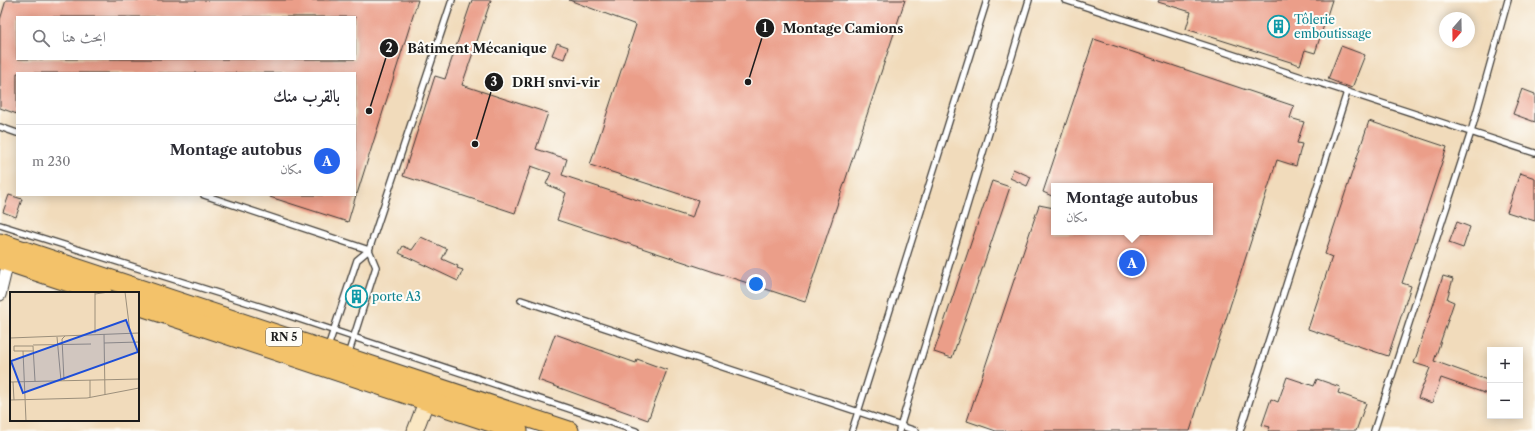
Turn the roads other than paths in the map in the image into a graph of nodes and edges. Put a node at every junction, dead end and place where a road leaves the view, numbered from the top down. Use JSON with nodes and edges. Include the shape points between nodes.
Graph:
{"nodes":[{"id":1,"x":452,"y":0,"type":"edge"},
{"id":2,"x":986,"y":0,"type":"edge"},
{"id":3,"x":1029,"y":0,"type":"edge"},
{"id":4,"x":1065,"y":0,"type":"edge"},
{"id":5,"x":1507,"y":1,"type":"edge"},
{"id":6,"x":1347,"y":92,"type":"junction"},
{"id":7,"x":0,"y":127,"type":"edge"},
{"id":8,"x":1471,"y":132,"type":"junction"},
{"id":9,"x":16,"y":133,"type":"edge"},
{"id":10,"x":1535,"y":153,"type":"edge"},
{"id":11,"x":207,"y":196,"type":"edge"},
{"id":12,"x":0,"y":225,"type":"edge"},
{"id":13,"x":0,"y":243,"type":"edge"},
{"id":14,"x":370,"y":250,"type":"junction"},
{"id":15,"x":4,"y":260,"type":"edge"},
{"id":16,"x":99,"y":292,"type":"edge"},
{"id":17,"x":0,"y":294,"type":"edge"},
{"id":18,"x":521,"y":300,"type":"dead end"},
{"id":19,"x":139,"y":305,"type":"edge"},
{"id":20,"x":333,"y":331,"type":"junction"},
{"id":21,"x":353,"y":338,"type":"junction"},
{"id":22,"x":326,"y":351,"type":"junction"},
{"id":23,"x":347,"y":358,"type":"junction"},
{"id":24,"x":426,"y":402,"type":"junction"},
{"id":25,"x":859,"y":412,"type":"junction"},
{"id":26,"x":900,"y":428,"type":"edge"},
{"id":27,"x":415,"y":431,"type":"edge"},
{"id":28,"x":518,"y":431,"type":"edge"},
{"id":29,"x":569,"y":431,"type":"edge"},
{"id":30,"x":636,"y":431,"type":"edge"},
{"id":31,"x":852,"y":431,"type":"edge"},
{"id":32,"x":916,"y":431,"type":"edge"},
{"id":33,"x":1240,"y":431,"type":"edge"},
{"id":34,"x":1374,"y":431,"type":"edge"}],
"edges":[{"from":1,"to":14,"type":"lane"},
{"from":2,"to":25,"type":"lane"},
{"from":3,"to":26,"type":"lane"},
{"from":4,"to":6,"type":"lane"},
{"from":5,"to":8,"type":"lane"},
{"from":6,"to":8,"type":"lane"},
{"from":6,"to":33,"type":"lane"},
{"from":7,"to":9,"type":"lane"},
{"from":8,"to":10,"type":"lane"},
{"from":8,"to":34,"type":"lane"},
{"from":11,"to":14,"type":"lane"},
{"from":12,"to":20,"type":"lane"},
{"from":13,"to":22,"type":"highway","number":"RN 5"},
{"from":14,"to":20,"type":"lane","via":[[357,260]]},
{"from":14,"to":21,"type":"lane","via":[[376,267]]},
{"from":15,"to":16,"type":"highway"},
{"from":15,"to":17,"type":"street"},
{"from":18,"to":25,"type":"lane"},
{"from":19,"to":24,"type":"highway","number":"RN 5"},
{"from":20,"to":21,"type":"lane"},
{"from":20,"to":22,"type":"lane"},
{"from":21,"to":23,"type":"lane"},
{"from":21,"to":30,"type":"lane"},
{"from":22,"to":23,"type":"highway","number":"RN 5"},
{"from":23,"to":29,"type":"highway","number":"RN 5"},
{"from":24,"to":27,"type":"street"},
{"from":24,"to":28,"type":"highway","number":"RN 5"},
{"from":25,"to":26,"type":"lane"},
{"from":25,"to":31,"type":"lane"},
{"from":26,"to":32,"type":"lane"}]}
